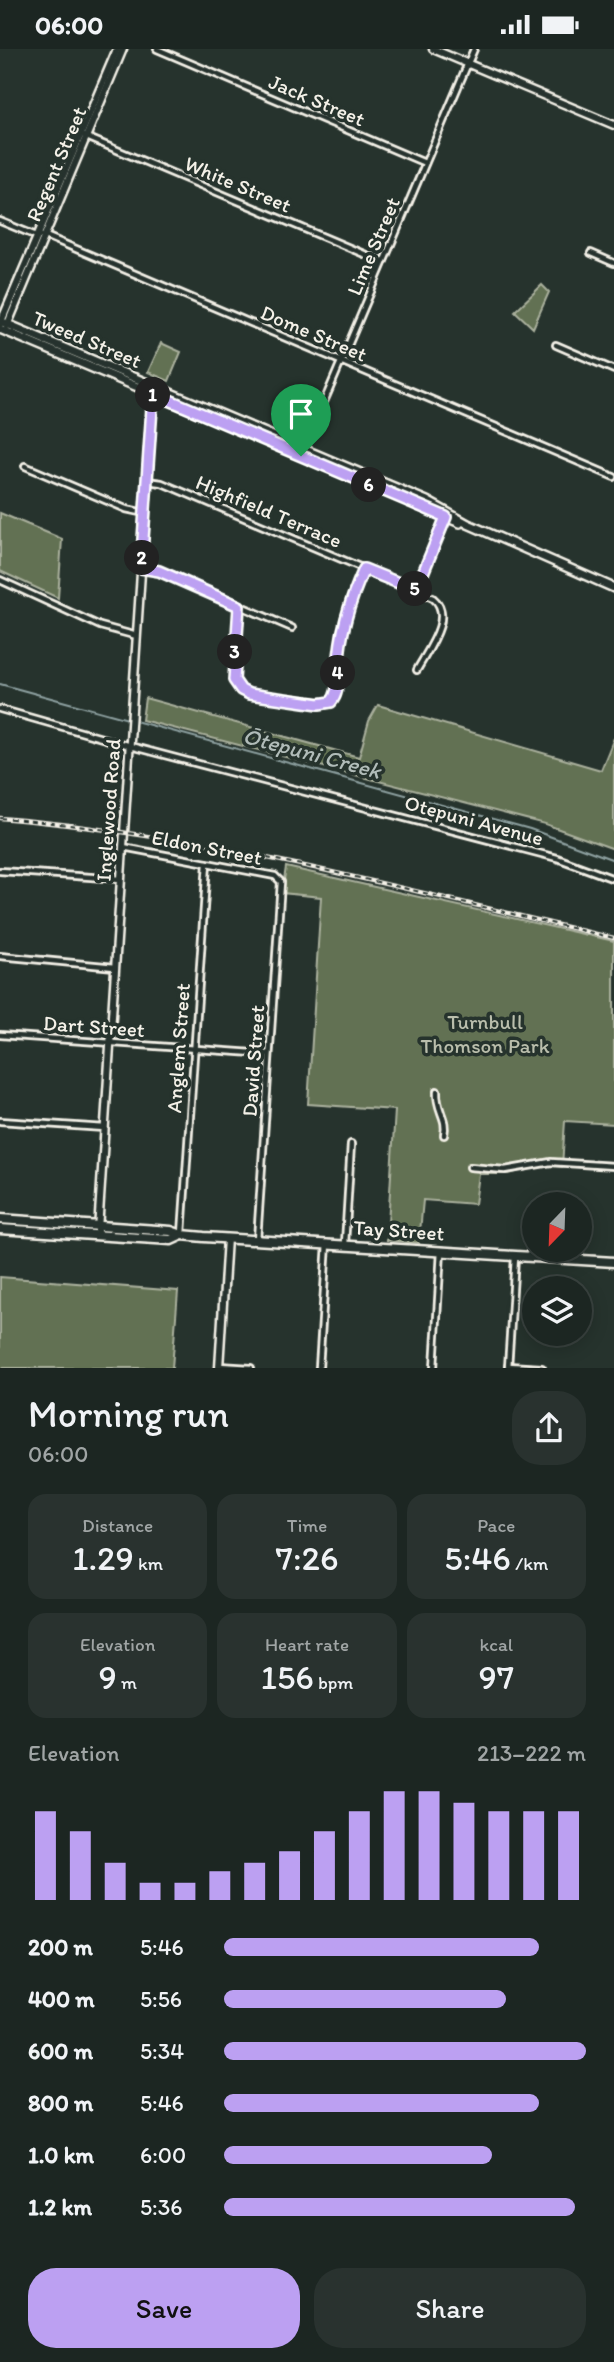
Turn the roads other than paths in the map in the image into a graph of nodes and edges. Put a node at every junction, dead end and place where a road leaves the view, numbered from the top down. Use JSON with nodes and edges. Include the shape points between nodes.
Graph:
{"nodes":[{"id":1,"x":117,"y":49,"type":"edge"},
{"id":2,"x":123,"y":49,"type":"edge"},
{"id":3,"x":157,"y":49,"type":"edge"},
{"id":4,"x":433,"y":49,"type":"edge"},
{"id":5,"x":474,"y":49,"type":"edge"},
{"id":6,"x":467,"y":64,"type":"junction"},
{"id":7,"x":614,"y":125,"type":"edge"},
{"id":8,"x":84,"y":136,"type":"junction"},
{"id":9,"x":425,"y":163,"type":"junction"},
{"id":10,"x":0,"y":221,"type":"edge"},
{"id":11,"x":41,"y":236,"type":"junction"},
{"id":12,"x":591,"y":253,"type":"dead end"},
{"id":13,"x":383,"y":262,"type":"junction"},
{"id":14,"x":614,"y":263,"type":"edge"},
{"id":15,"x":2,"y":325,"type":"edge"},
{"id":16,"x":556,"y":345,"type":"dead end"},
{"id":17,"x":341,"y":361,"type":"junction"},
{"id":18,"x":614,"y":370,"type":"edge"},
{"id":19,"x":153,"y":390,"type":"junction"},
{"id":20,"x":303,"y":453,"type":"junction"},
{"id":21,"x":25,"y":466,"type":"dead end"},
{"id":22,"x":614,"y":477,"type":"edge"},
{"id":23,"x":147,"y":481,"type":"junction"},
{"id":24,"x":145,"y":513,"type":"junction"},
{"id":25,"x":447,"y":515,"type":"junction"},
{"id":26,"x":141,"y":568,"type":"junction"},
{"id":27,"x":364,"y":569,"type":"junction"},
{"id":28,"x":0,"y":580,"type":"edge"},
{"id":29,"x":614,"y":588,"type":"edge"},
{"id":30,"x":416,"y":590,"type":"junction"},
{"id":31,"x":239,"y":606,"type":"junction"},
{"id":32,"x":292,"y":628,"type":"dead end"},
{"id":33,"x":137,"y":636,"type":"junction"},
{"id":34,"x":417,"y":670,"type":"dead end"},
{"id":35,"x":0,"y":709,"type":"edge"},
{"id":36,"x":130,"y":746,"type":"junction"},
{"id":37,"x":123,"y":847,"type":"junction"},
{"id":38,"x":206,"y":863,"type":"junction"},
{"id":39,"x":0,"y":871,"type":"edge"},
{"id":40,"x":121,"y":879,"type":"junction"},
{"id":41,"x":614,"y":879,"type":"edge"},
{"id":42,"x":281,"y":884,"type":"joint"},
{"id":43,"x":0,"y":956,"type":"edge"},
{"id":44,"x":115,"y":967,"type":"junction"},
{"id":45,"x":0,"y":1035,"type":"edge"},
{"id":46,"x":110,"y":1043,"type":"junction"},
{"id":47,"x":194,"y":1049,"type":"junction"},
{"id":48,"x":269,"y":1054,"type":"junction"},
{"id":49,"x":437,"y":1091,"type":"dead end"},
{"id":50,"x":0,"y":1121,"type":"edge"},
{"id":51,"x":105,"y":1128,"type":"junction"},
{"id":52,"x":444,"y":1135,"type":"dead end"},
{"id":53,"x":351,"y":1145,"type":"dead end"},
{"id":54,"x":614,"y":1165,"type":"edge"},
{"id":55,"x":470,"y":1167,"type":"dead end"},
{"id":56,"x":4,"y":1219,"type":"edge"},
{"id":57,"x":4,"y":1229,"type":"edge"},
{"id":58,"x":98,"y":1231,"type":"junction"},
{"id":59,"x":182,"y":1235,"type":"junction"},
{"id":60,"x":227,"y":1238,"type":"junction"},
{"id":61,"x":257,"y":1240,"type":"junction"},
{"id":62,"x":327,"y":1243,"type":"junction"},
{"id":63,"x":345,"y":1244,"type":"junction"},
{"id":64,"x":441,"y":1251,"type":"junction"},
{"id":65,"x":515,"y":1255,"type":"junction"},
{"id":66,"x":614,"y":1262,"type":"edge"},
{"id":67,"x":219,"y":1367,"type":"edge"},
{"id":68,"x":508,"y":1367,"type":"edge"},
{"id":69,"x":251,"y":1368,"type":"edge"},
{"id":70,"x":319,"y":1368,"type":"edge"},
{"id":71,"x":433,"y":1368,"type":"edge"},
{"id":72,"x":542,"y":1368,"type":"edge"}],
"edges":[{"from":1,"to":8,"type":"street","name":"Regent Street"},
{"from":2,"to":8,"type":"street","name":"Regent Street"},
{"from":3,"to":9,"type":"street","name":"Jack Street"},
{"from":4,"to":6,"type":"street"},
{"from":5,"to":6,"type":"street","name":"Lime Street"},
{"from":6,"to":7,"type":"street"},
{"from":6,"to":9,"type":"street","name":"Lime Street"},
{"from":8,"to":11,"type":"street","name":"Regent Street"},
{"from":8,"to":13,"type":"street","name":"White Street"},
{"from":9,"to":13,"type":"street","name":"Lime Street"},
{"from":10,"to":11,"type":"street","name":"Dome Street"},
{"from":11,"to":15,"type":"street","name":"Regent Street"},
{"from":11,"to":17,"type":"street","name":"Dome Street"},
{"from":12,"to":14,"type":"street"},
{"from":13,"to":17,"type":"street","name":"Lime Street"},
{"from":15,"to":19,"type":"main road","name":"Tweed Street"},
{"from":16,"to":18,"type":"street"},
{"from":17,"to":20,"type":"street","name":"Lime Street"},
{"from":17,"to":22,"type":"street","name":"Dome Street"},
{"from":19,"to":20,"type":"main road","name":"Tweed Street"},
{"from":19,"to":23,"type":"street","name":"Inglewood Road"},
{"from":20,"to":25,"type":"main road","name":"Tweed Street"},
{"from":21,"to":24,"type":"street"},
{"from":23,"to":24,"type":"street","name":"Inglewood Road"},
{"from":23,"to":27,"type":"street","name":"Highfield Terrace","via":[[162,483]]},
{"from":24,"to":26,"type":"street","name":"Inglewood Road"},
{"from":25,"to":29,"type":"main road","name":"Tweed Street"},
{"from":25,"to":30,"type":"street"},
{"from":26,"to":31,"type":"street","via":[[159,571]]},
{"from":26,"to":33,"type":"street","name":"Inglewood Road"},
{"from":27,"to":30,"type":"street","name":"Highfield Terrace"},
{"from":27,"to":31,"type":"street","via":[[341,633],[336,695],[327,703],[249,694],[236,685]]},
{"from":28,"to":33,"type":"street","via":[[100,626]]},
{"from":30,"to":34,"type":"street","name":"Highfield Terrace","via":[[438,602],[442,612]]},
{"from":31,"to":32,"type":"street"},
{"from":33,"to":36,"type":"street","name":"Inglewood Road"},
{"from":35,"to":36,"type":"street","name":"Otepuni Avenue"},
{"from":36,"to":37,"type":"street","name":"Inglewood Road"},
{"from":36,"to":41,"type":"street","name":"Otepuni Avenue","via":[[557,858]]},
{"from":37,"to":38,"type":"street","name":"Eldon Street"},
{"from":37,"to":40,"type":"street","name":"Inglewood Road"},
{"from":38,"to":42,"type":"street","name":"Eldon Street","via":[[275,876]]},
{"from":38,"to":47,"type":"street","name":"Anglem Street"},
{"from":39,"to":40,"type":"street"},
{"from":40,"to":44,"type":"street","name":"Inglewood Road"},
{"from":42,"to":48,"type":"street","name":"David Street"},
{"from":43,"to":44,"type":"street"},
{"from":44,"to":46,"type":"street","name":"Inglewood Road"},
{"from":45,"to":46,"type":"street","name":"Dart Street"},
{"from":46,"to":47,"type":"street","name":"Dart Street"},
{"from":46,"to":51,"type":"street","name":"Inglewood Road"},
{"from":47,"to":48,"type":"street","name":"Dart Street"},
{"from":47,"to":59,"type":"street","name":"Anglem Street"},
{"from":48,"to":61,"type":"street","name":"David Street"},
{"from":49,"to":52,"type":"street"},
{"from":50,"to":51,"type":"street"},
{"from":51,"to":58,"type":"street","name":"Inglewood Road"},
{"from":53,"to":63,"type":"street"},
{"from":54,"to":55,"type":"street","via":[[551,1162],[505,1170]]},
{"from":56,"to":57,"type":"highway"},
{"from":56,"to":58,"type":"highway","name":"Tay Street"},
{"from":57,"to":58,"type":"highway","name":"Tay Street"},
{"from":58,"to":59,"type":"highway","name":"Tay Street"},
{"from":59,"to":60,"type":"highway","name":"Tay Street"},
{"from":60,"to":61,"type":"highway","name":"Tay Street"},
{"from":60,"to":67,"type":"street"},
{"from":61,"to":62,"type":"highway","name":"Tay Street"},
{"from":62,"to":63,"type":"highway","name":"Tay Street"},
{"from":62,"to":70,"type":"street"},
{"from":63,"to":64,"type":"highway","name":"Tay Street"},
{"from":64,"to":65,"type":"highway","name":"Tay Street"},
{"from":64,"to":71,"type":"street"},
{"from":65,"to":66,"type":"highway","name":"Tay Street"},
{"from":65,"to":68,"type":"street"},
{"from":67,"to":69,"type":"street"},
{"from":68,"to":72,"type":"street"}]}
